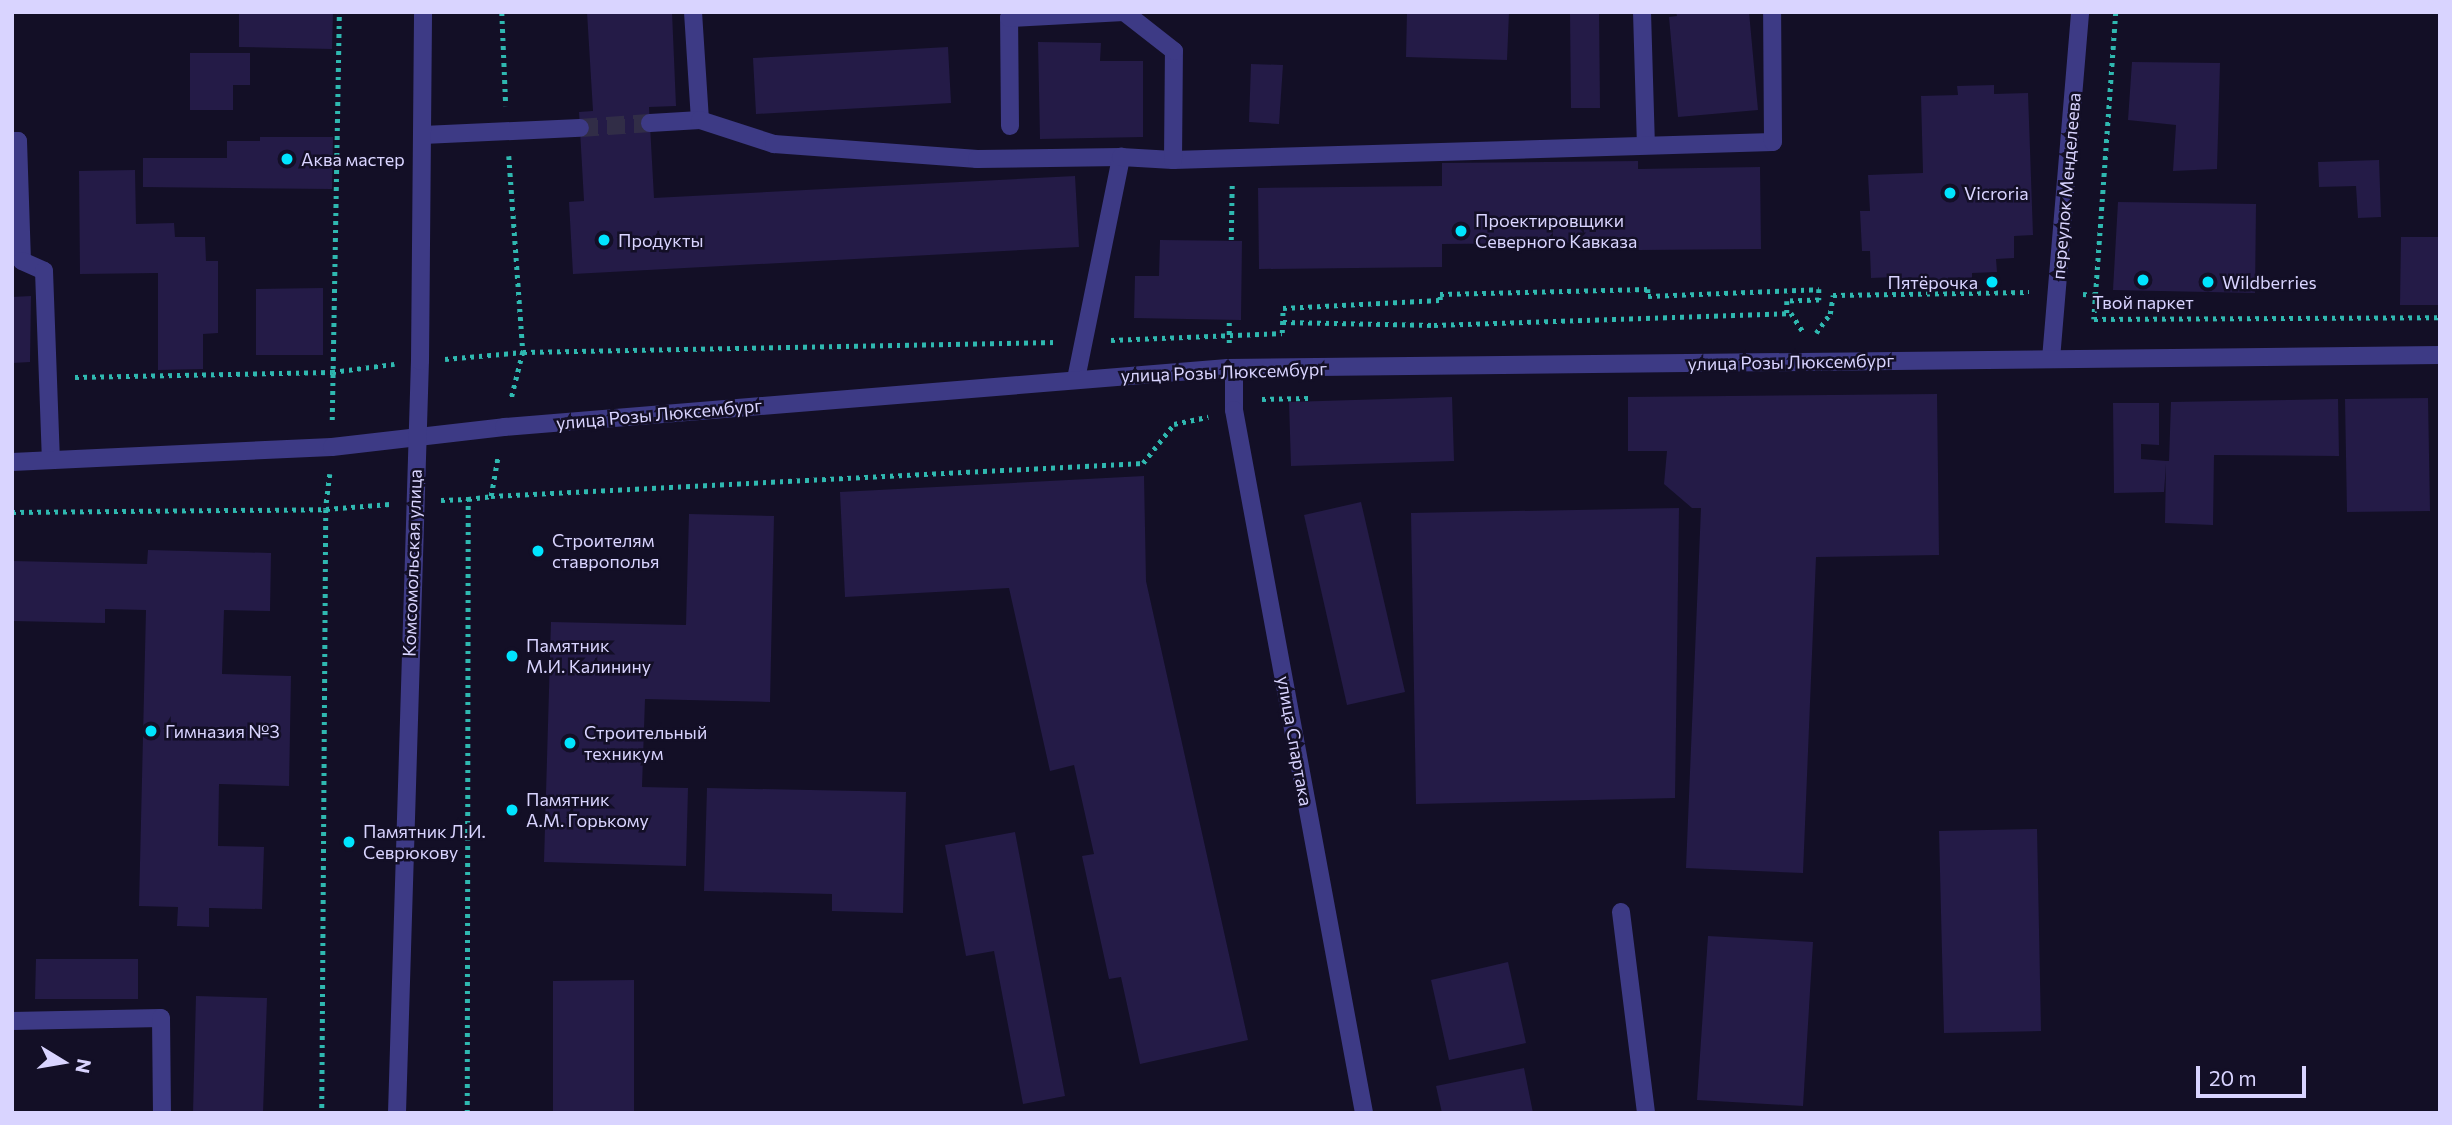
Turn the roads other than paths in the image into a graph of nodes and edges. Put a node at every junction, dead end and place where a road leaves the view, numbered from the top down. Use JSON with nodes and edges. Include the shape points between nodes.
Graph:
{"nodes":[{"id":1,"x":423,"y":12,"type":"edge"},
{"id":2,"x":693,"y":12,"type":"edge"},
{"id":3,"x":1124,"y":12,"type":"edge"},
{"id":4,"x":1642,"y":12,"type":"edge"},
{"id":5,"x":1772,"y":12,"type":"edge"},
{"id":6,"x":2080,"y":12,"type":"edge"},
{"id":7,"x":700,"y":120,"type":"junction"},
{"id":8,"x":650,"y":123,"type":"tunnel mouth"},
{"id":9,"x":1010,"y":126,"type":"dead end"},
{"id":10,"x":580,"y":128,"type":"tunnel mouth"},
{"id":11,"x":423,"y":135,"type":"junction"},
{"id":12,"x":12,"y":141,"type":"edge"},
{"id":13,"x":1646,"y":144,"type":"junction"},
{"id":14,"x":1121,"y":157,"type":"junction"},
{"id":15,"x":1173,"y":160,"type":"junction"},
{"id":16,"x":2440,"y":355,"type":"edge"},
{"id":17,"x":2052,"y":359,"type":"junction"},
{"id":18,"x":1234,"y":368,"type":"junction"},
{"id":19,"x":1076,"y":379,"type":"junction"},
{"id":20,"x":418,"y":436,"type":"junction"},
{"id":21,"x":51,"y":460,"type":"junction"},
{"id":22,"x":12,"y":462,"type":"edge"},
{"id":23,"x":1621,"y":912,"type":"dead end"},
{"id":24,"x":12,"y":1021,"type":"edge"},
{"id":25,"x":162,"y":1113,"type":"edge"},
{"id":26,"x":397,"y":1113,"type":"edge"},
{"id":27,"x":1364,"y":1113,"type":"edge"},
{"id":28,"x":1646,"y":1113,"type":"edge"}],
"edges":[{"from":1,"to":11,"type":"street","name":"Комсомольская улица"},
{"from":2,"to":7,"type":"street"},
{"from":3,"to":9,"type":"street","via":[[1009,18]]},
{"from":3,"to":15,"type":"street","via":[[1174,51]]},
{"from":4,"to":13,"type":"street"},
{"from":5,"to":13,"type":"street","via":[[1773,142]]},
{"from":6,"to":17,"type":"street","name":"переулок Менделеева"},
{"from":7,"to":8,"type":"street"},
{"from":7,"to":14,"type":"street","via":[[774,144],[977,159]]},
{"from":10,"to":11,"type":"street"},
{"from":11,"to":20,"type":"street","name":"Комсомольская улица"},
{"from":12,"to":21,"type":"street","via":[[18,141],[22,261],[44,271]]},
{"from":13,"to":15,"type":"street"},
{"from":14,"to":15,"type":"street"},
{"from":14,"to":19,"type":"street"},
{"from":16,"to":17,"type":"street","name":"улица Розы Люксембург"},
{"from":17,"to":18,"type":"street","name":"улица Розы Люксембург"},
{"from":18,"to":19,"type":"street","name":"улица Розы Люксембург"},
{"from":18,"to":27,"type":"street","name":"улица Спартака","via":[[1234,410]]},
{"from":19,"to":20,"type":"street","name":"улица Розы Люксембург"},
{"from":20,"to":21,"type":"street","name":"улица Розы Люксембург","via":[[332,447]]},
{"from":20,"to":26,"type":"street","name":"Комсомольская улица"},
{"from":21,"to":22,"type":"street","name":"улица Розы Люксембург"},
{"from":23,"to":28,"type":"street"},
{"from":24,"to":25,"type":"street","via":[[161,1018]]}]}
